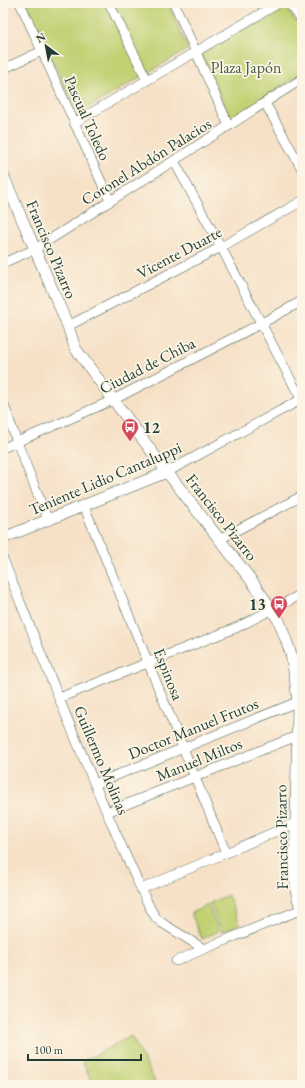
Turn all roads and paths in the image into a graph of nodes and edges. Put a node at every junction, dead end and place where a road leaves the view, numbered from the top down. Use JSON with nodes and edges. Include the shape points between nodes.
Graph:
{"nodes":[{"id":1,"x":20,"y":3,"type":"edge"},
{"id":2,"x":109,"y":3,"type":"edge"},
{"id":3,"x":174,"y":3,"type":"edge"},
{"id":4,"x":279,"y":3,"type":"edge"},
{"id":5,"x":288,"y":3,"type":"edge"},
{"id":6,"x":302,"y":20,"type":"edge"},
{"id":7,"x":42,"y":51,"type":"junction"},
{"id":8,"x":196,"y":52,"type":"junction"},
{"id":9,"x":3,"y":69,"type":"edge"},
{"id":10,"x":302,"y":79,"type":"edge"},
{"id":11,"x":147,"y":80,"type":"junction"},
{"id":12,"x":265,"y":103,"type":"junction"},
{"id":13,"x":74,"y":123,"type":"junction"},
{"id":14,"x":229,"y":126,"type":"junction"},
{"id":15,"x":174,"y":161,"type":"junction"},
{"id":16,"x":301,"y":164,"type":"edge"},
{"id":17,"x":3,"y":175,"type":"edge"},
{"id":18,"x":302,"y":200,"type":"edge"},
{"id":19,"x":110,"y":202,"type":"junction"},
{"id":20,"x":222,"y":247,"type":"junction"},
{"id":21,"x":35,"y":249,"type":"junction"},
{"id":22,"x":3,"y":263,"type":"edge"},
{"id":23,"x":302,"y":301,"type":"edge"},
{"id":24,"x":262,"y":323,"type":"junction"},
{"id":25,"x":68,"y":326,"type":"junction"},
{"id":26,"x":113,"y":400,"type":"junction"},
{"id":27,"x":302,"y":400,"type":"edge"},
{"id":28,"x":3,"y":402,"type":"edge"},
{"id":29,"x":17,"y":442,"type":"junction"},
{"id":30,"x":3,"y":448,"type":"edge"},
{"id":31,"x":167,"y":472,"type":"junction"},
{"id":32,"x":302,"y":496,"type":"edge"},
{"id":33,"x":84,"y":506,"type":"junction"},
{"id":34,"x":48,"y":520,"type":"junction"},
{"id":35,"x":3,"y":538,"type":"edge"},
{"id":36,"x":220,"y":539,"type":"junction"},
{"id":37,"x":3,"y":559,"type":"edge"},
{"id":38,"x":302,"y":594,"type":"edge"},
{"id":39,"x":272,"y":610,"type":"junction"},
{"id":40,"x":147,"y":662,"type":"junction"},
{"id":41,"x":59,"y":698,"type":"junction"},
{"id":42,"x":300,"y":701,"type":"edge"},
{"id":43,"x":299,"y":735,"type":"edge"},
{"id":44,"x":183,"y":748,"type":"junction"},
{"id":45,"x":195,"y":776,"type":"junction"},
{"id":46,"x":95,"y":784,"type":"junction"},
{"id":47,"x":107,"y":812,"type":"junction"},
{"id":48,"x":299,"y":822,"type":"edge"},
{"id":49,"x":226,"y":853,"type":"junction"},
{"id":50,"x":141,"y":889,"type":"junction"},
{"id":51,"x":302,"y":910,"type":"edge"},
{"id":52,"x":204,"y":949,"type":"junction"},
{"id":53,"x":176,"y":961,"type":"dead end"}],
"edges":[{"from":1,"to":7,"type":"street","name":"Pascual Toledo"},
{"from":2,"to":11,"type":"street"},
{"from":3,"to":8,"type":"street"},
{"from":4,"to":8,"type":"street"},
{"from":5,"to":6,"type":"street"},
{"from":7,"to":9,"type":"street"},
{"from":7,"to":13,"type":"street","name":"Pascual Toledo"},
{"from":8,"to":11,"type":"street"},
{"from":8,"to":14,"type":"street"},
{"from":10,"to":12,"type":"street","name":"Coronel Abdón Palacios"},
{"from":11,"to":13,"type":"street"},
{"from":12,"to":14,"type":"street","name":"Coronel Abdón Palacios"},
{"from":12,"to":16,"type":"street"},
{"from":13,"to":19,"type":"street","name":"Pascual Toledo"},
{"from":14,"to":15,"type":"street","name":"Coronel Abdón Palacios"},
{"from":15,"to":19,"type":"street","name":"Coronel Abdón Palacios"},
{"from":15,"to":20,"type":"street"},
{"from":17,"to":21,"type":"street","name":"Francisco Pizarro"},
{"from":18,"to":20,"type":"street","name":"Vicente Duarte"},
{"from":19,"to":21,"type":"street","name":"Coronel Abdón Palacios"},
{"from":20,"to":24,"type":"street"},
{"from":20,"to":25,"type":"street","name":"Vicente Duarte"},
{"from":21,"to":22,"type":"street","name":"Coronel Abdón Palacios"},
{"from":21,"to":25,"type":"street","name":"Francisco Pizarro"},
{"from":23,"to":24,"type":"street","name":"Ciudad de Chiba"},
{"from":24,"to":26,"type":"street","name":"Ciudad de Chiba"},
{"from":24,"to":27,"type":"street"},
{"from":25,"to":26,"type":"street","name":"Francisco Pizarro","via":[[75,348]]},
{"from":26,"to":29,"type":"street","name":"Ciudad de Chiba"},
{"from":26,"to":31,"type":"street","name":"Francisco Pizarro"},
{"from":27,"to":31,"type":"street","name":"Teniente Lidio Cantaluppi"},
{"from":28,"to":29,"type":"street"},
{"from":29,"to":30,"type":"street","name":"Ciudad de Chiba"},
{"from":29,"to":34,"type":"street"},
{"from":31,"to":33,"type":"street","name":"Teniente Lidio Cantaluppi"},
{"from":31,"to":36,"type":"street","name":"Francisco Pizarro"},
{"from":32,"to":36,"type":"street"},
{"from":33,"to":34,"type":"street","name":"Teniente Lidio Cantaluppi"},
{"from":33,"to":40,"type":"street","name":"Espinosa"},
{"from":34,"to":35,"type":"street","name":"Teniente Lidio Cantaluppi"},
{"from":36,"to":39,"type":"street","name":"Francisco Pizarro"},
{"from":37,"to":41,"type":"street","name":"Guillermo Molinas"},
{"from":38,"to":39,"type":"street"},
{"from":39,"to":40,"type":"street","via":[[238,627]]},
{"from":39,"to":42,"type":"street","name":"Francisco Pizarro","via":[[291,654]]},
{"from":40,"to":41,"type":"street"},
{"from":40,"to":44,"type":"street","name":"Espinosa"},
{"from":41,"to":46,"type":"street","name":"Guillermo Molinas"},
{"from":42,"to":43,"type":"street","name":"Francisco Pizarro"},
{"from":42,"to":44,"type":"street","name":"Doctor Manuel Frutos"},
{"from":43,"to":45,"type":"street","name":"Manuel Miltos"},
{"from":43,"to":48,"type":"street","name":"Francisco Pizarro"},
{"from":44,"to":45,"type":"street","name":"Espinosa"},
{"from":44,"to":46,"type":"street","name":"Doctor Manuel Frutos"},
{"from":45,"to":47,"type":"street","name":"Manuel Miltos"},
{"from":45,"to":49,"type":"street","name":"Espinosa"},
{"from":46,"to":47,"type":"street","name":"Guillermo Molinas"},
{"from":47,"to":50,"type":"street","name":"Guillermo Molinas"},
{"from":48,"to":49,"type":"street"},
{"from":48,"to":51,"type":"street","name":"Francisco Pizarro","via":[[295,876]]},
{"from":49,"to":50,"type":"street"},
{"from":50,"to":52,"type":"street","name":"Guillermo Molinas","via":[[156,918]]},
{"from":51,"to":52,"type":"street"},
{"from":52,"to":53,"type":"street"}]}
